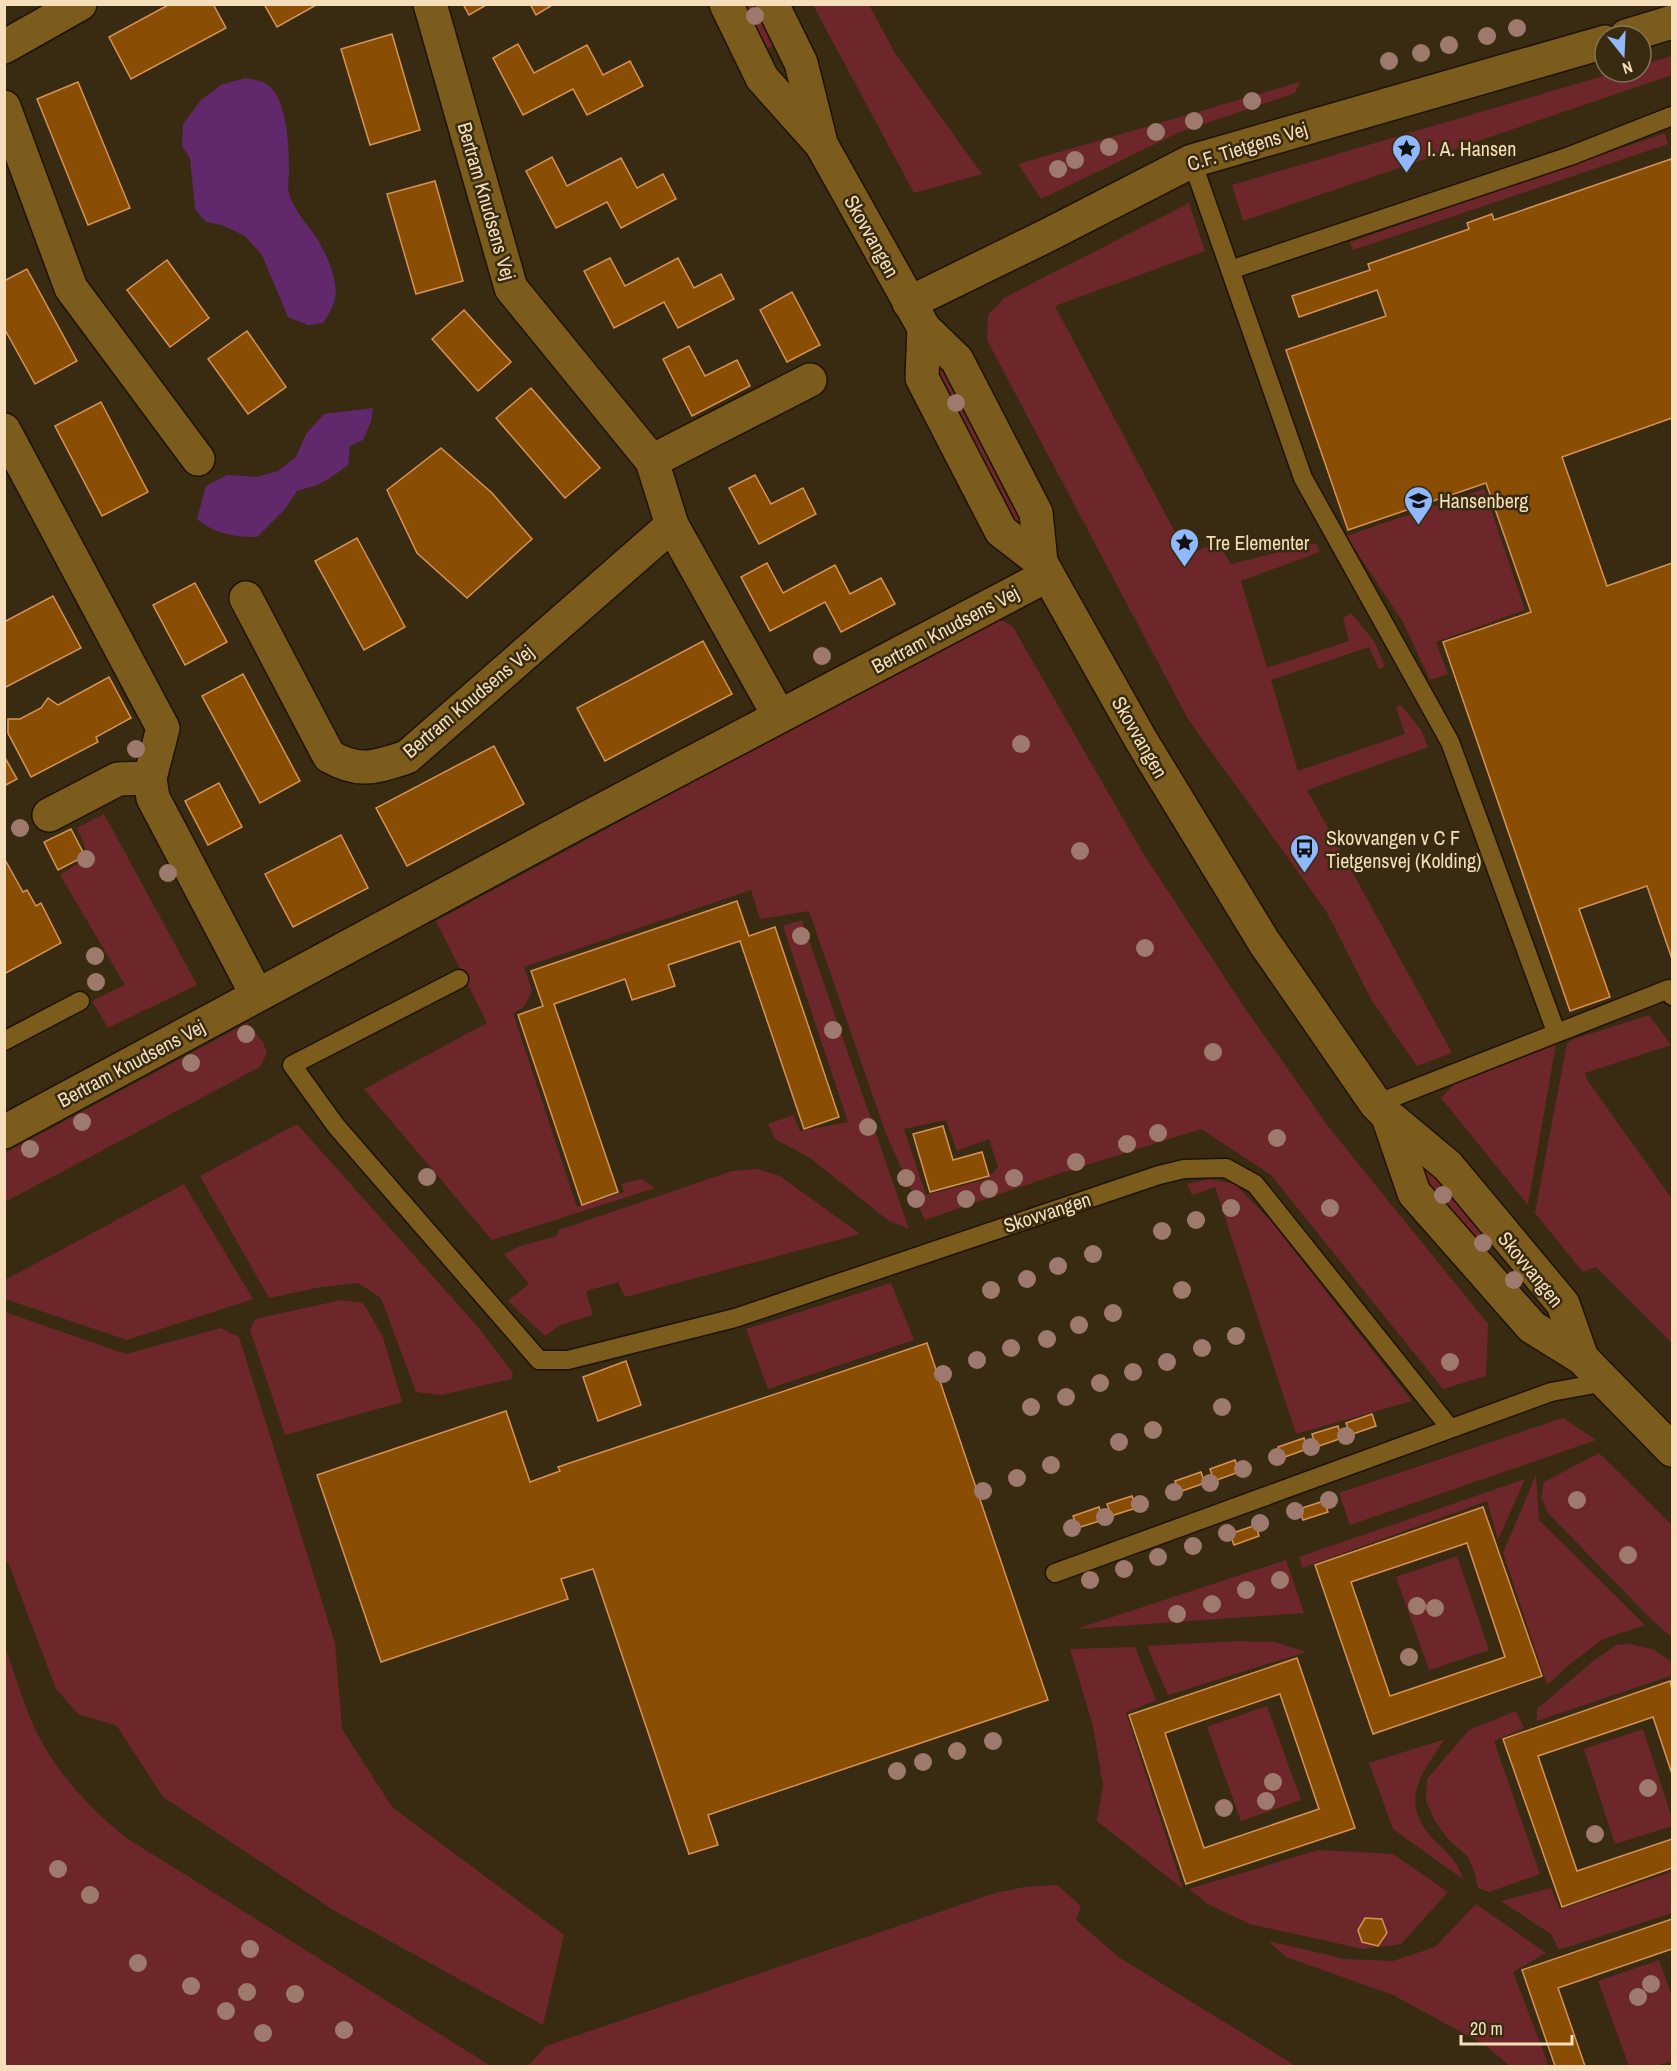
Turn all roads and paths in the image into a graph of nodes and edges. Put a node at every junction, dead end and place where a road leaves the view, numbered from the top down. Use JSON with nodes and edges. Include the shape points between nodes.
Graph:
{"nodes":[{"id":1,"x":80,"y":4,"type":"edge"},
{"id":2,"x":430,"y":4,"type":"edge"},
{"id":3,"x":726,"y":4,"type":"edge"},
{"id":4,"x":772,"y":4,"type":"edge"},
{"id":5,"x":1672,"y":22,"type":"edge"},
{"id":6,"x":1653,"y":28,"type":"edge"},
{"id":7,"x":1593,"y":45,"type":"edge"},
{"id":8,"x":4,"y":47,"type":"edge"},
{"id":9,"x":4,"y":107,"type":"edge"},
{"id":10,"x":1672,"y":116,"type":"edge"},
{"id":11,"x":821,"y":144,"type":"junction"},
{"id":12,"x":1192,"y":161,"type":"junction"},
{"id":13,"x":1230,"y":270,"type":"junction"},
{"id":14,"x":916,"y":315,"type":"junction"},
{"id":15,"x":810,"y":380,"type":"dead end"},
{"id":16,"x":4,"y":430,"type":"edge"},
{"id":17,"x":198,"y":459,"type":"dead end"},
{"id":18,"x":652,"y":461,"type":"junction"},
{"id":19,"x":672,"y":525,"type":"junction"},
{"id":20,"x":1045,"y":569,"type":"junction"},
{"id":21,"x":246,"y":598,"type":"dead end"},
{"id":22,"x":779,"y":716,"type":"junction"},
{"id":23,"x":150,"y":777,"type":"junction"},
{"id":24,"x":49,"y":815,"type":"dead end"},
{"id":25,"x":459,"y":979,"type":"dead end"},
{"id":26,"x":257,"y":995,"type":"junction"},
{"id":27,"x":1672,"y":996,"type":"edge"},
{"id":28,"x":80,"y":1001,"type":"dead end"},
{"id":29,"x":1556,"y":1032,"type":"junction"},
{"id":30,"x":4,"y":1041,"type":"edge"},
{"id":31,"x":1382,"y":1109,"type":"junction"},
{"id":32,"x":4,"y":1132,"type":"edge"},
{"id":33,"x":1606,"y":1382,"type":"junction"},
{"id":34,"x":1450,"y":1428,"type":"junction"},
{"id":35,"x":1672,"y":1450,"type":"edge"},
{"id":36,"x":1055,"y":1573,"type":"dead end"}],
"edges":[{"from":1,"to":8,"type":"street"},
{"from":2,"to":18,"type":"street","name":"Bertram Knudsens Vej","via":[[511,288]]},
{"from":3,"to":11,"type":"street","name":"Skovvangen","via":[[762,78]]},
{"from":4,"to":11,"type":"street","name":"Skovvangen","via":[[801,63]]},
{"from":5,"to":6,"type":"street"},
{"from":7,"to":12,"type":"street","name":"C.F. Tietgens Vej"},
{"from":9,"to":17,"type":"street","via":[[71,288]]},
{"from":10,"to":13,"type":"lane","via":[[1570,156]]},
{"from":11,"to":14,"type":"street","name":"Skovvangen"},
{"from":12,"to":13,"type":"lane"},
{"from":12,"to":14,"type":"street","name":"C.F. Tietgens Vej","via":[[1048,235]]},
{"from":13,"to":29,"type":"lane","via":[[1303,478],[1450,742]]},
{"from":14,"to":20,"type":"street","name":"Skovvangen","via":[[957,360],[1036,513]]},
{"from":15,"to":18,"type":"street"},
{"from":16,"to":23,"type":"street","via":[[163,728]]},
{"from":18,"to":19,"type":"street","name":"Bertram Knudsens Vej"},
{"from":19,"to":21,"type":"street","name":"Bertram Knudsens Vej","via":[[407,757],[371,768],[341,763],[329,756]]},
{"from":19,"to":22,"type":"street","name":"Bertram Knudsens Vej"},
{"from":20,"to":22,"type":"street","name":"Bertram Knudsens Vej"},
{"from":20,"to":31,"type":"street","name":"Skovvangen","via":[[1141,740],[1264,942]]},
{"from":22,"to":26,"type":"street","name":"Bertram Knudsens Vej"},
{"from":23,"to":24,"type":"street","via":[[118,779]]},
{"from":23,"to":26,"type":"street","via":[[153,798]]},
{"from":25,"to":34,"type":"lane","name":"Skovvangen","via":[[292,1065],[336,1126],[539,1360],[568,1359],[735,1318],[1159,1175],[1184,1169],[1226,1168],[1255,1184]]},
{"from":26,"to":32,"type":"street","name":"Bertram Knudsens Vej"},
{"from":27,"to":29,"type":"lane","via":[[1669,989]]},
{"from":28,"to":30,"type":"lane"},
{"from":29,"to":31,"type":"lane"},
{"from":31,"to":33,"type":"street","name":"Skovvangen","via":[[1414,1193],[1532,1327],[1582,1358]]},
{"from":33,"to":34,"type":"lane","via":[[1551,1392]]},
{"from":33,"to":35,"type":"street","name":"Skovvangen"},
{"from":34,"to":36,"type":"lane"}]}
